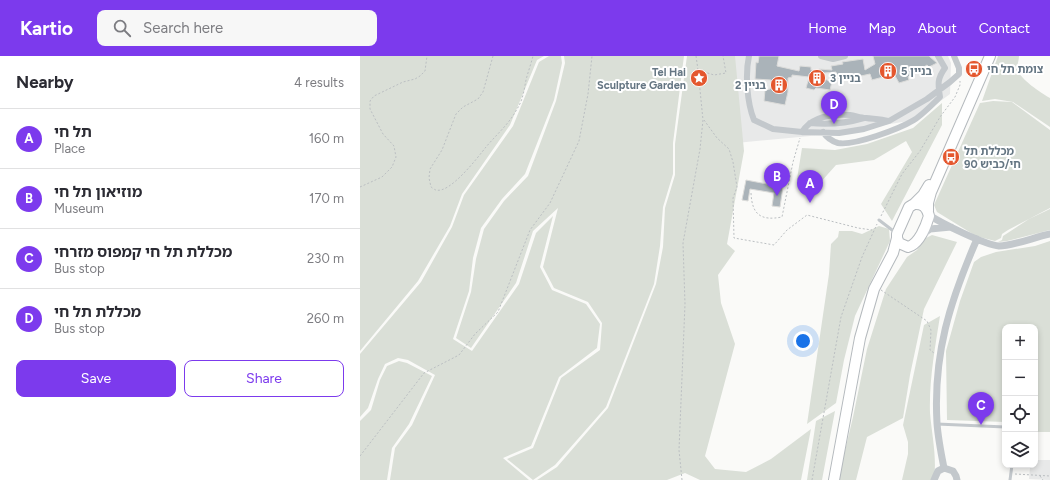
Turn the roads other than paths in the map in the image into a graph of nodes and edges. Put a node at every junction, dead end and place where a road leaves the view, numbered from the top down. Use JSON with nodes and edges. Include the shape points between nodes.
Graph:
{"nodes":[{"id":1,"x":749,"y":56,"type":"edge"},
{"id":2,"x":821,"y":56,"type":"edge"},
{"id":3,"x":845,"y":56,"type":"edge"},
{"id":4,"x":938,"y":56,"type":"edge"},
{"id":5,"x":954,"y":56,"type":"edge"},
{"id":6,"x":983,"y":56,"type":"edge"},
{"id":7,"x":990,"y":56,"type":"edge"},
{"id":8,"x":939,"y":90,"type":"junction"},
{"id":9,"x":889,"y":121,"type":"junction"},
{"id":10,"x":802,"y":132,"type":"junction"},
{"id":11,"x":823,"y":132,"type":"junction"},
{"id":12,"x":914,"y":204,"type":"junction"},
{"id":13,"x":928,"y":213,"type":"junction"},
{"id":14,"x":879,"y":220,"type":"road end"},
{"id":15,"x":951,"y":227,"type":"junction"},
{"id":16,"x":1050,"y":234,"type":"edge"},
{"id":17,"x":920,"y":235,"type":"junction"},
{"id":18,"x":897,"y":236,"type":"junction"},
{"id":19,"x":977,"y":239,"type":"junction"},
{"id":20,"x":911,"y":246,"type":"junction"},
{"id":21,"x":860,"y":338,"type":"junction"},
{"id":22,"x":937,"y":424,"type":"junction"},
{"id":23,"x":1002,"y":427,"type":"edge"},
{"id":24,"x":944,"y":468,"type":"junction"},
{"id":25,"x":1012,"y":468,"type":"edge"},
{"id":26,"x":834,"y":480,"type":"edge"},
{"id":27,"x":934,"y":480,"type":"edge"},
{"id":28,"x":957,"y":480,"type":"edge"},
{"id":29,"x":963,"y":480,"type":"edge"},
{"id":30,"x":1010,"y":480,"type":"edge"}],
"edges":[{"from":1,"to":10,"type":"street","via":[[748,91],[754,120],[773,129]]},
{"from":2,"to":3,"type":"street","via":[[833,59]]},
{"from":4,"to":8,"type":"street","via":[[945,68],[939,75]]},
{"from":5,"to":8,"type":"street","via":[[959,74]]},
{"from":6,"to":12,"type":"highway","via":[[930,183]]},
{"from":7,"to":13,"type":"highway","via":[[931,192]]},
{"from":8,"to":9,"type":"street"},
{"from":8,"to":11,"type":"street","via":[[940,97],[915,120],[881,134],[852,143],[838,143],[827,138]]},
{"from":9,"to":10,"type":"street","via":[[837,115],[810,123]]},
{"from":9,"to":11,"type":"street","via":[[864,129],[839,133]]},
{"from":10,"to":11,"type":"street"},
{"from":12,"to":13,"type":"highway","via":[[922,205]]},
{"from":12,"to":18,"type":"highway","via":[[909,207]]},
{"from":13,"to":15,"type":"street"},
{"from":13,"to":17,"type":"highway","via":[[928,219]]},
{"from":14,"to":18,"type":"lane"},
{"from":15,"to":17,"type":"street","via":[[930,230]]},
{"from":15,"to":19,"type":"street"},
{"from":16,"to":19,"type":"street","via":[[999,246],[986,244]]},
{"from":17,"to":20,"type":"highway"},
{"from":18,"to":20,"type":"highway","via":[[902,245]]},
{"from":18,"to":21,"type":"highway","via":[[891,257],[874,289]]},
{"from":19,"to":22,"type":"street","via":[[950,309],[939,357]]},
{"from":20,"to":21,"type":"highway","via":[[898,258]]},
{"from":21,"to":26,"type":"highway"},
{"from":22,"to":23,"type":"lane"},
{"from":22,"to":24,"type":"street"},
{"from":24,"to":27,"type":"street","via":[[938,471]]},
{"from":24,"to":28,"type":"street","via":[[953,471]]},
{"from":25,"to":30,"type":"lane"},
{"from":28,"to":29,"type":"lane"}]}
